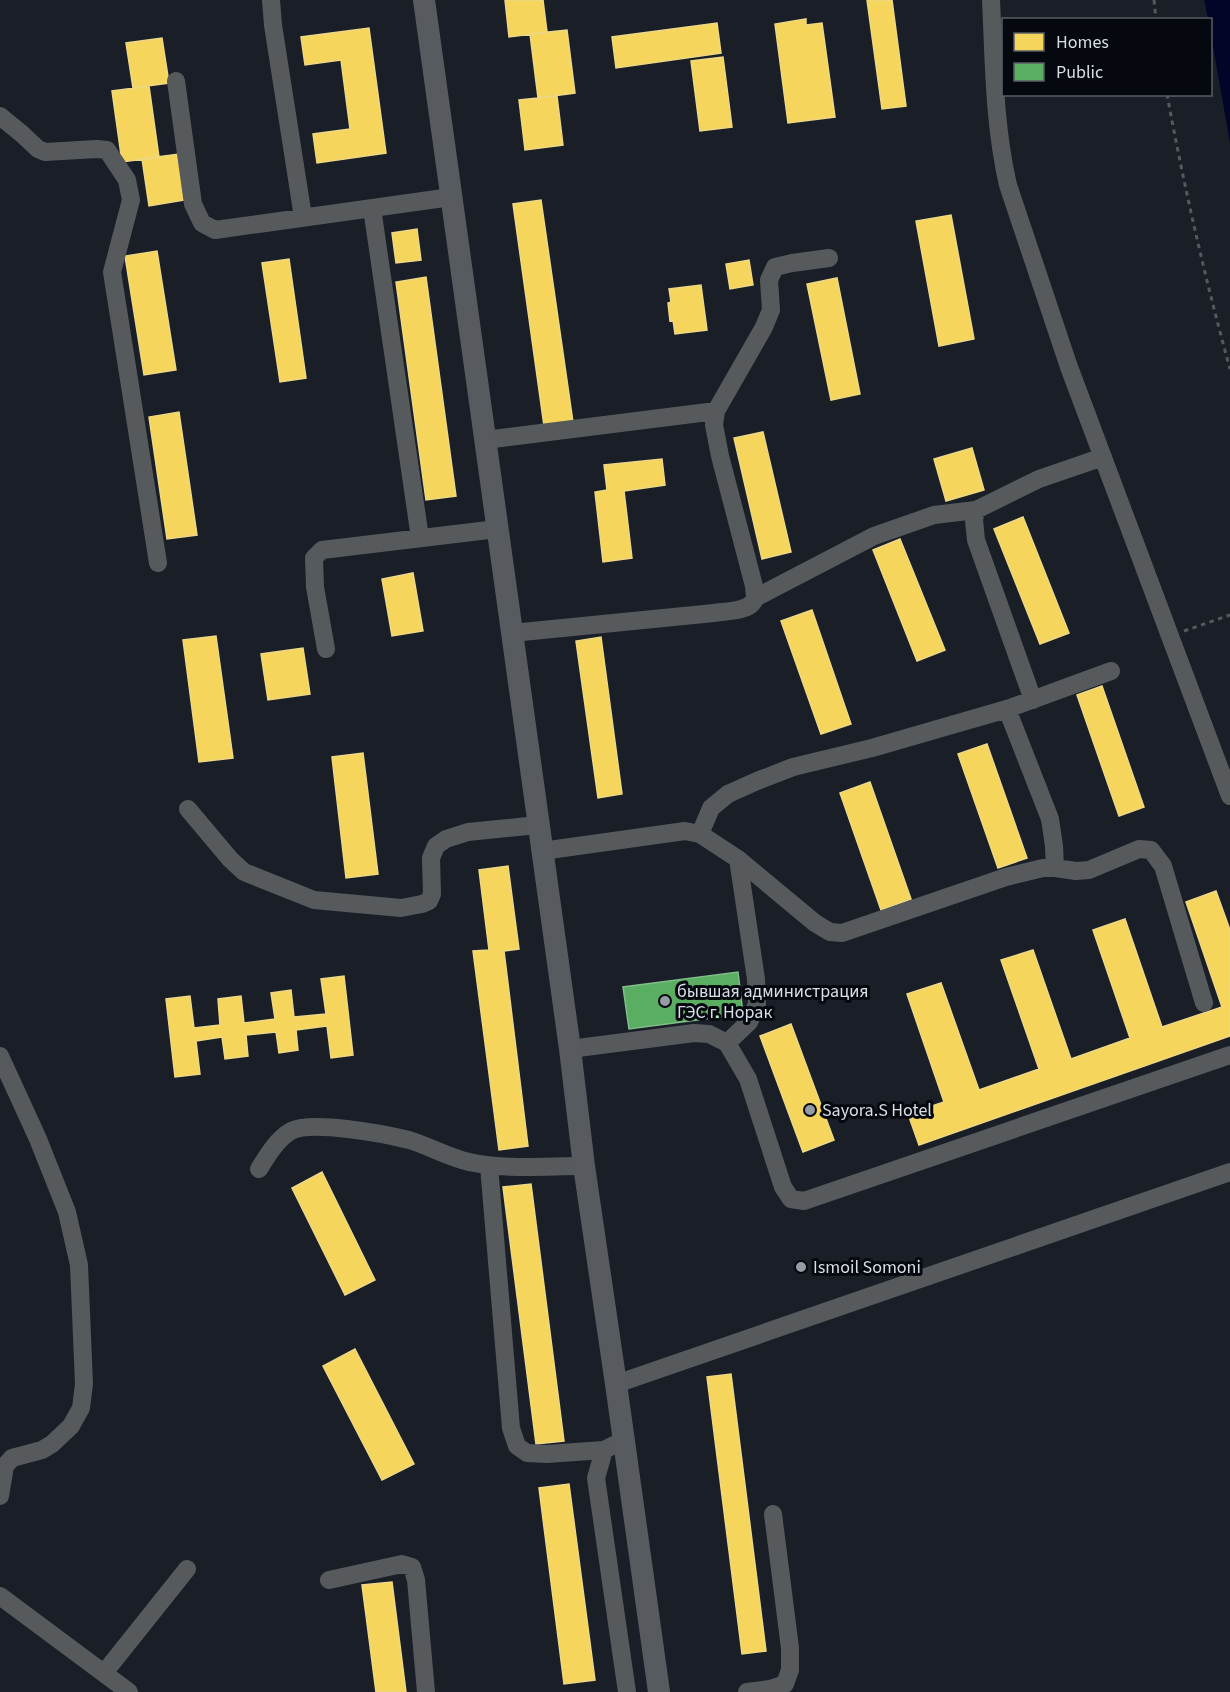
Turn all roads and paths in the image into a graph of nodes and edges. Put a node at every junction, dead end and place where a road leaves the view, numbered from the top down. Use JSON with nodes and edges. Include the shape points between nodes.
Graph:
{"nodes":[{"id":1,"x":271,"y":0,"type":"edge"},
{"id":2,"x":424,"y":0,"type":"edge"},
{"id":3,"x":991,"y":0,"type":"edge"},
{"id":4,"x":1154,"y":0,"type":"edge"},
{"id":5,"x":1156,"y":18,"type":"edge"},
{"id":6,"x":176,"y":81,"type":"dead end"},
{"id":7,"x":1167,"y":96,"type":"edge"},
{"id":8,"x":0,"y":116,"type":"edge"},
{"id":9,"x":451,"y":198,"type":"junction"},
{"id":10,"x":372,"y":208,"type":"junction"},
{"id":11,"x":303,"y":217,"type":"junction"},
{"id":12,"x":829,"y":258,"type":"dead end"},
{"id":13,"x":1230,"y":369,"type":"edge"},
{"id":14,"x":716,"y":411,"type":"junction"},
{"id":15,"x":485,"y":440,"type":"junction"},
{"id":16,"x":1103,"y":457,"type":"junction"},
{"id":17,"x":976,"y":510,"type":"junction"},
{"id":18,"x":497,"y":529,"type":"junction"},
{"id":19,"x":420,"y":538,"type":"junction"},
{"id":20,"x":158,"y":563,"type":"dead end"},
{"id":21,"x":755,"y":598,"type":"junction"},
{"id":22,"x":1230,"y":615,"type":"edge"},
{"id":23,"x":512,"y":633,"type":"junction"},
{"id":24,"x":1170,"y":636,"type":"junction"},
{"id":25,"x":326,"y":649,"type":"dead end"},
{"id":26,"x":1111,"y":671,"type":"dead end"},
{"id":27,"x":1033,"y":700,"type":"junction"},
{"id":28,"x":1007,"y":709,"type":"junction"},
{"id":29,"x":1230,"y":796,"type":"edge"},
{"id":30,"x":188,"y":809,"type":"dead end"},
{"id":31,"x":538,"y":825,"type":"junction"},
{"id":32,"x":700,"y":834,"type":"junction"},
{"id":33,"x":542,"y":851,"type":"junction"},
{"id":34,"x":738,"y":859,"type":"junction"},
{"id":35,"x":1055,"y":868,"type":"junction"},
{"id":36,"x":1204,"y":1003,"type":"dead end"},
{"id":37,"x":727,"y":1043,"type":"junction"},
{"id":38,"x":570,"y":1049,"type":"junction"},
{"id":39,"x":1230,"y":1055,"type":"edge"},
{"id":40,"x":0,"y":1056,"type":"edge"},
{"id":41,"x":489,"y":1166,"type":"junction"},
{"id":42,"x":584,"y":1166,"type":"junction"},
{"id":43,"x":259,"y":1169,"type":"dead end"},
{"id":44,"x":1230,"y":1172,"type":"edge"},
{"id":45,"x":616,"y":1384,"type":"junction"},
{"id":46,"x":614,"y":1445,"type":"junction"},
{"id":47,"x":0,"y":1496,"type":"edge"},
{"id":48,"x":773,"y":1514,"type":"dead end"},
{"id":49,"x":187,"y":1569,"type":"dead end"},
{"id":50,"x":329,"y":1580,"type":"dead end"},
{"id":51,"x":0,"y":1596,"type":"edge"},
{"id":52,"x":104,"y":1672,"type":"junction"},
{"id":53,"x":129,"y":1692,"type":"edge"},
{"id":54,"x":426,"y":1692,"type":"edge"},
{"id":55,"x":627,"y":1692,"type":"edge"},
{"id":56,"x":659,"y":1692,"type":"edge"},
{"id":57,"x":747,"y":1692,"type":"edge"}],
"edges":[{"from":1,"to":11,"type":"street"},
{"from":2,"to":9,"type":"main road"},
{"from":3,"to":16,"type":"street","via":[[997,123],[1008,185]]},
{"from":4,"to":5,"type":"path"},
{"from":6,"to":11,"type":"street","via":[[193,204],[202,223],[215,230]]},
{"from":7,"to":13,"type":"path","via":[[1181,171]]},
{"from":8,"to":20,"type":"street","via":[[45,152],[107,150],[127,180],[131,200],[112,272]]},
{"from":9,"to":10,"type":"street"},
{"from":9,"to":15,"type":"main road"},
{"from":10,"to":11,"type":"street"},
{"from":10,"to":19,"type":"street"},
{"from":12,"to":14,"type":"street","via":[[774,267],[769,280],[771,310]]},
{"from":14,"to":15,"type":"street"},
{"from":14,"to":21,"type":"street","via":[[714,425],[720,456]]},
{"from":15,"to":18,"type":"main road"},
{"from":16,"to":17,"type":"street","via":[[1039,480]]},
{"from":16,"to":24,"type":"street"},
{"from":17,"to":21,"type":"street","via":[[934,516],[874,536]]},
{"from":17,"to":27,"type":"street","via":[[976,540]]},
{"from":18,"to":19,"type":"street"},
{"from":18,"to":23,"type":"main road"},
{"from":19,"to":25,"type":"street","via":[[322,550],[314,558]]},
{"from":21,"to":23,"type":"street","via":[[750,606],[736,610]]},
{"from":22,"to":24,"type":"path"},
{"from":23,"to":31,"type":"main road"},
{"from":24,"to":29,"type":"street"},
{"from":26,"to":27,"type":"street"},
{"from":27,"to":28,"type":"street"},
{"from":28,"to":32,"type":"street","via":[[793,767],[757,781],[728,794],[711,808]]},
{"from":28,"to":35,"type":"street","via":[[1050,819]]},
{"from":30,"to":31,"type":"street","via":[[244,872],[314,900],[401,908],[429,901],[431,858],[436,846],[446,839],[468,832]]},
{"from":31,"to":33,"type":"main road"},
{"from":32,"to":33,"type":"street","via":[[685,831]]},
{"from":32,"to":34,"type":"street"},
{"from":33,"to":38,"type":"main road"},
{"from":34,"to":35,"type":"street","via":[[816,923],[830,932],[842,933],[1006,877]]},
{"from":34,"to":37,"type":"street","via":[[757,1004],[748,1022]]},
{"from":35,"to":36,"type":"street","via":[[1089,870],[1139,849],[1151,850],[1162,866]]},
{"from":37,"to":38,"type":"street","via":[[708,1034],[694,1033]]},
{"from":37,"to":39,"type":"street","via":[[748,1079],[783,1187],[791,1199],[804,1201]]},
{"from":38,"to":42,"type":"main road"},
{"from":40,"to":47,"type":"street","via":[[67,1212],[79,1265],[84,1384],[81,1408],[71,1426],[42,1450],[12,1458],[5,1466]]},
{"from":41,"to":42,"type":"street"},
{"from":41,"to":43,"type":"street","via":[[408,1140],[346,1128],[303,1126],[289,1132]]},
{"from":41,"to":46,"type":"street","via":[[511,1428],[517,1446],[527,1453],[547,1454]]},
{"from":42,"to":45,"type":"main road"},
{"from":44,"to":45,"type":"street"},
{"from":45,"to":46,"type":"main road"},
{"from":46,"to":55,"type":"street","via":[[596,1478]]},
{"from":46,"to":56,"type":"main road"},
{"from":48,"to":57,"type":"street","via":[[790,1670],[785,1684]]},
{"from":49,"to":52,"type":"street"},
{"from":50,"to":54,"type":"street","via":[[402,1564],[412,1567]]},
{"from":51,"to":52,"type":"street"},
{"from":52,"to":53,"type":"street"}]}
